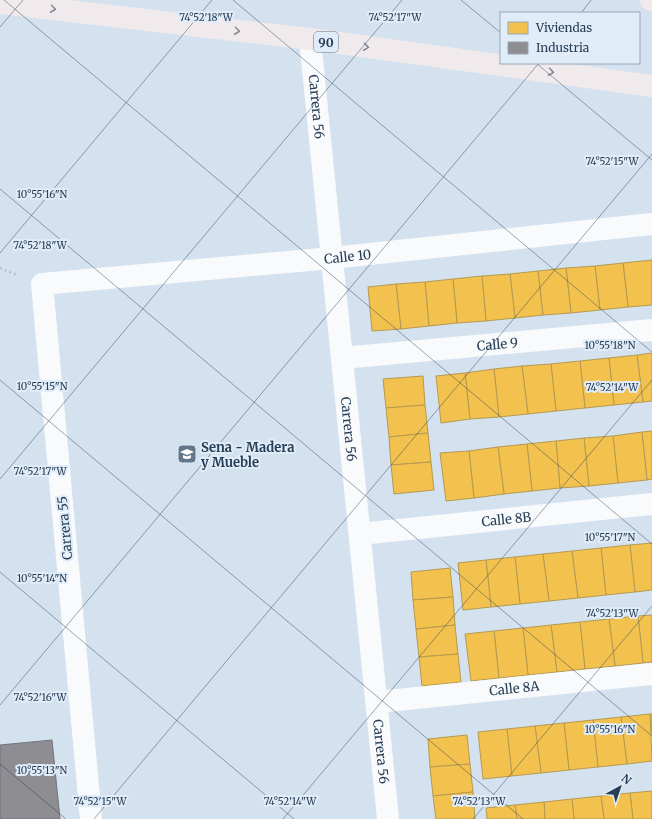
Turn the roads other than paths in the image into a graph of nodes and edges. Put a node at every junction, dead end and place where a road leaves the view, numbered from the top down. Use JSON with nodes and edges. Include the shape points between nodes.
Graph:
{"nodes":[{"id":1,"x":0,"y":3,"type":"edge"},
{"id":2,"x":310,"y":39,"type":"junction"},
{"id":3,"x":652,"y":86,"type":"edge"},
{"id":4,"x":652,"y":224,"type":"edge"},
{"id":5,"x":332,"y":258,"type":"junction"},
{"id":6,"x":42,"y":284,"type":"joint"},
{"id":7,"x":652,"y":330,"type":"edge"},
{"id":8,"x":342,"y":358,"type":"junction"},
{"id":9,"x":652,"y":504,"type":"edge"},
{"id":10,"x":360,"y":534,"type":"junction"},
{"id":11,"x":652,"y":674,"type":"edge"},
{"id":12,"x":377,"y":702,"type":"junction"},
{"id":13,"x":92,"y":819,"type":"edge"},
{"id":14,"x":388,"y":819,"type":"edge"}],
"edges":[{"from":1,"to":2,"type":"highway","number":"90","one_way":true},
{"from":2,"to":3,"type":"highway","number":"90","one_way":true},
{"from":2,"to":5,"type":"street","name":"Carrera 56"},
{"from":4,"to":5,"type":"street","name":"Calle 10"},
{"from":5,"to":6,"type":"street","name":"Calle 10"},
{"from":5,"to":8,"type":"street","name":"Carrera 56"},
{"from":6,"to":13,"type":"street","name":"Carrera 55"},
{"from":7,"to":8,"type":"street","name":"Calle 9"},
{"from":8,"to":10,"type":"street","name":"Carrera 56"},
{"from":9,"to":10,"type":"street","name":"Calle 8B"},
{"from":10,"to":12,"type":"street","name":"Carrera 56"},
{"from":11,"to":12,"type":"street","name":"Calle 8A"},
{"from":12,"to":14,"type":"street","name":"Carrera 56"}]}
